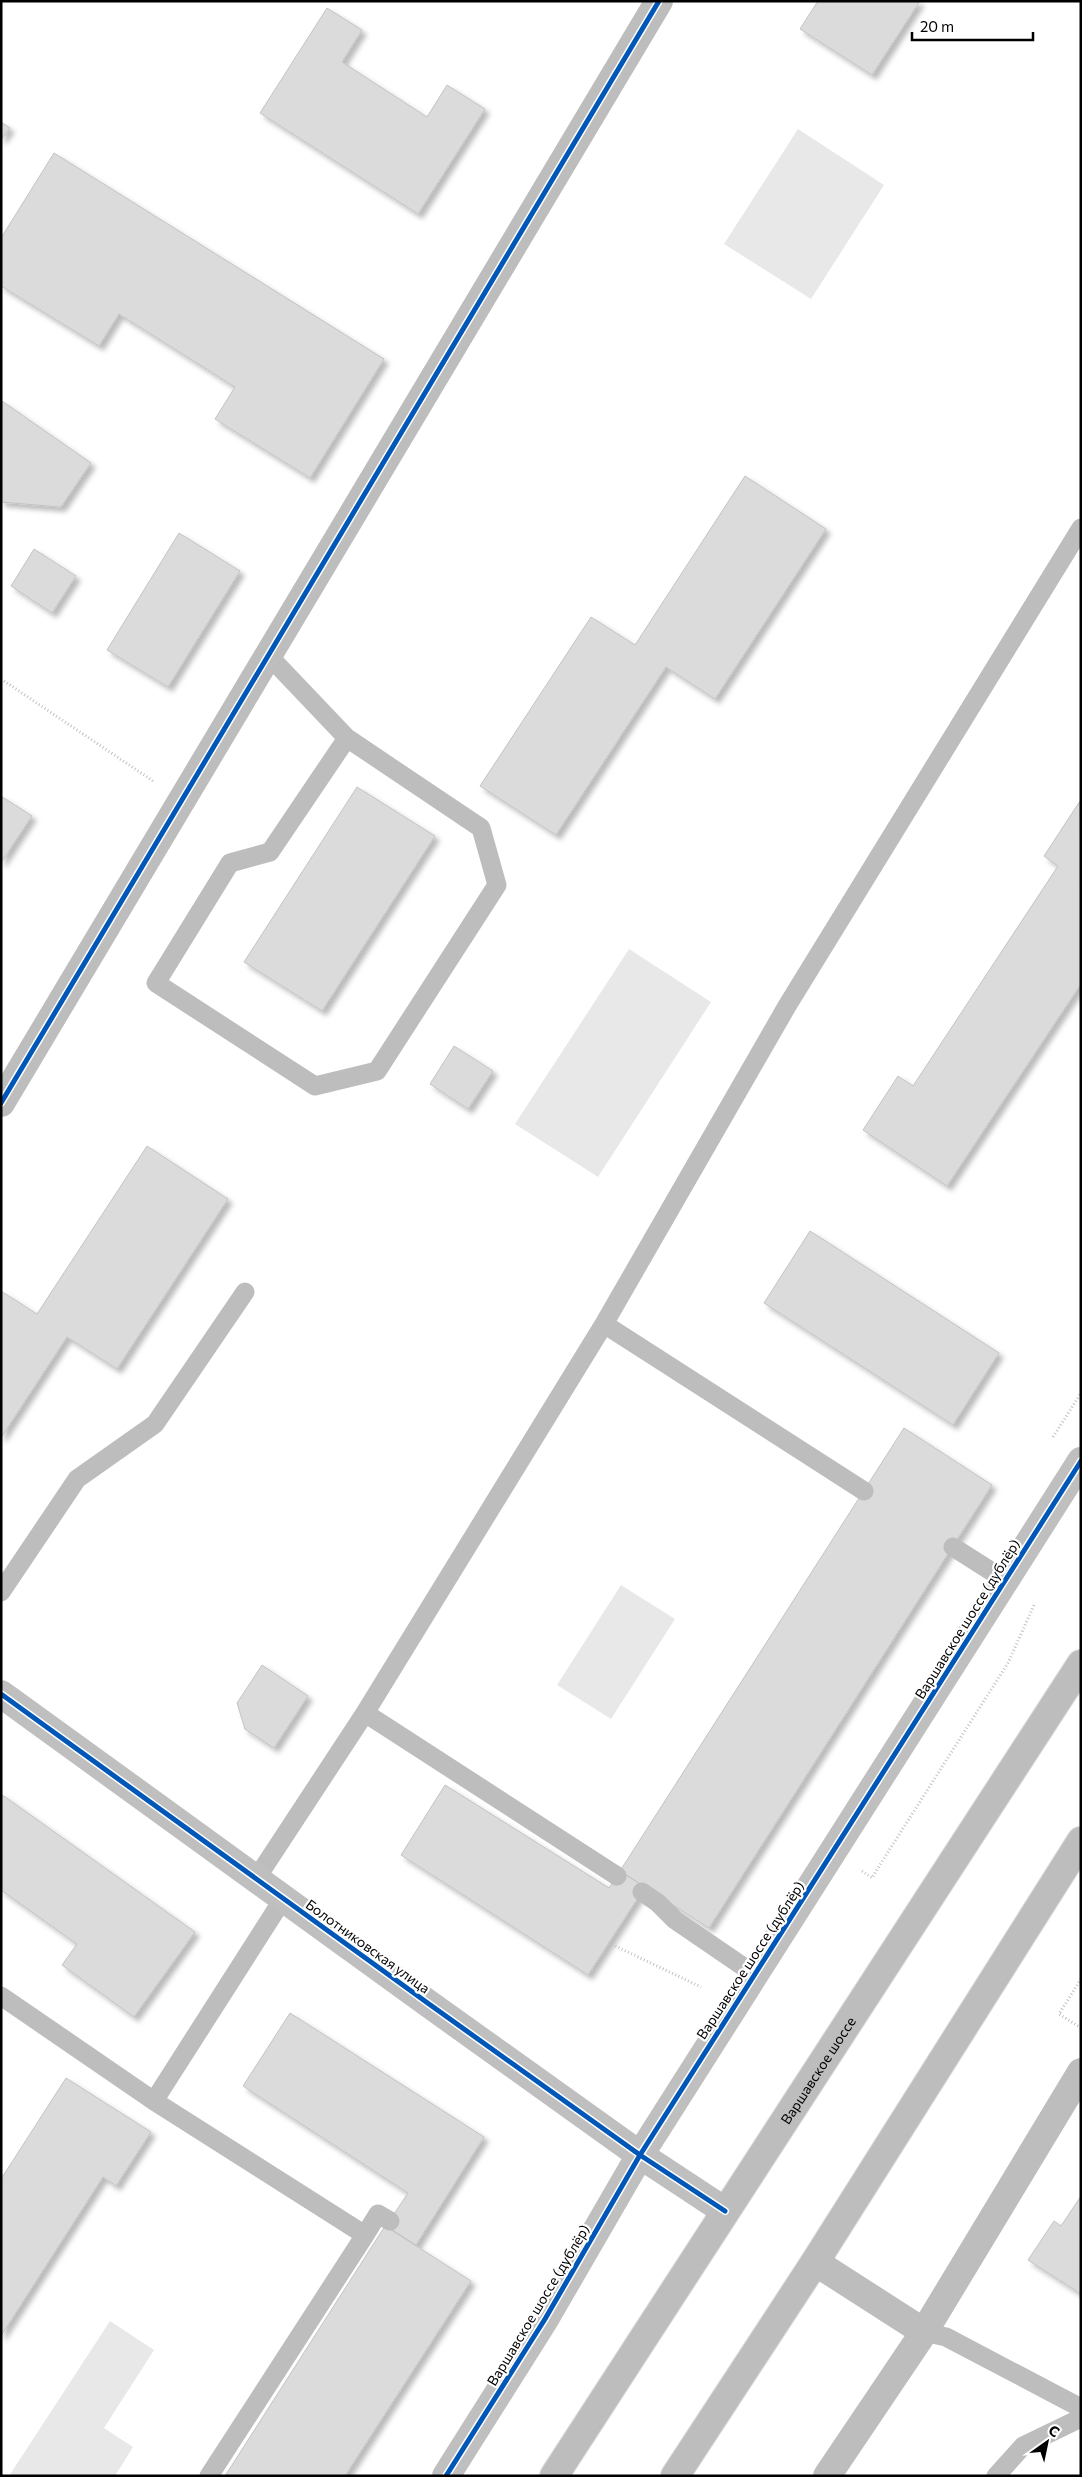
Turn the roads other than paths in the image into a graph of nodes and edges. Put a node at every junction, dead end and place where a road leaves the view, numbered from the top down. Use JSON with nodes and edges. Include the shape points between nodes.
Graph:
{"nodes":[{"id":1,"x":659,"y":1,"type":"edge"},
{"id":2,"x":1081,"y":528,"type":"edge"},
{"id":3,"x":268,"y":655,"type":"junction"},
{"id":4,"x":347,"y":738,"type":"junction"},
{"id":5,"x":1,"y":1103,"type":"edge"},
{"id":6,"x":245,"y":1292,"type":"dead end"},
{"id":7,"x":604,"y":1324,"type":"junction"},
{"id":8,"x":1081,"y":1461,"type":"edge"},
{"id":9,"x":864,"y":1491,"type":"dead end"},
{"id":10,"x":953,"y":1547,"type":"dead end"},
{"id":11,"x":1005,"y":1580,"type":"junction"},
{"id":12,"x":1,"y":1592,"type":"edge"},
{"id":13,"x":1081,"y":1664,"type":"edge"},
{"id":14,"x":1,"y":1694,"type":"edge"},
{"id":15,"x":365,"y":1713,"type":"junction"},
{"id":16,"x":1081,"y":1841,"type":"edge"},
{"id":17,"x":617,"y":1876,"type":"dead end"},
{"id":18,"x":256,"y":1879,"type":"junction"},
{"id":19,"x":642,"y":1892,"type":"dead end"},
{"id":20,"x":283,"y":1899,"type":"junction"},
{"id":21,"x":754,"y":1974,"type":"junction"},
{"id":22,"x":1,"y":1996,"type":"edge"},
{"id":23,"x":1081,"y":2072,"type":"edge"},
{"id":24,"x":154,"y":2101,"type":"junction"},
{"id":25,"x":640,"y":2155,"type":"junction"},
{"id":26,"x":725,"y":2211,"type":"junction"},
{"id":27,"x":390,"y":2221,"type":"dead end"},
{"id":28,"x":365,"y":2235,"type":"junction"},
{"id":29,"x":815,"y":2262,"type":"junction"},
{"id":30,"x":924,"y":2332,"type":"junction"},
{"id":31,"x":1081,"y":2408,"type":"edge"},
{"id":32,"x":1081,"y":2418,"type":"edge"},
{"id":33,"x":210,"y":2476,"type":"edge"},
{"id":34,"x":446,"y":2476,"type":"edge"},
{"id":35,"x":554,"y":2476,"type":"edge"},
{"id":36,"x":675,"y":2476,"type":"edge"},
{"id":37,"x":827,"y":2476,"type":"edge"},
{"id":38,"x":996,"y":2476,"type":"edge"}],
"edges":[{"from":1,"to":3,"type":"street"},
{"from":2,"to":7,"type":"lane","via":[[787,1006]]},
{"from":3,"to":4,"type":"lane"},
{"from":3,"to":5,"type":"street"},
{"from":4,"to":4,"type":"lane","via":[[481,828],[497,885],[377,1071],[315,1086],[156,983],[230,863],[270,852]]},
{"from":6,"to":12,"type":"lane","via":[[155,1424],[77,1479]]},
{"from":7,"to":9,"type":"lane"},
{"from":7,"to":15,"type":"lane"},
{"from":8,"to":11,"type":"street","name":"Варшавское шоссе (дублёр)"},
{"from":10,"to":11,"type":"lane"},
{"from":11,"to":21,"type":"street","name":"Варшавское шоссе (дублёр)"},
{"from":13,"to":26,"type":"street","name":"Варшавское шоссе"},
{"from":14,"to":18,"type":"street","name":"Болотниковская улица"},
{"from":15,"to":17,"type":"lane"},
{"from":15,"to":18,"type":"lane"},
{"from":16,"to":29,"type":"street"},
{"from":18,"to":20,"type":"street","name":"Болотниковская улица"},
{"from":19,"to":21,"type":"lane","via":[[675,1920]]},
{"from":20,"to":24,"type":"lane"},
{"from":20,"to":25,"type":"street","name":"Болотниковская улица"},
{"from":21,"to":25,"type":"street","name":"Варшавское шоссе (дублёр)"},
{"from":22,"to":24,"type":"lane"},
{"from":23,"to":30,"type":"street"},
{"from":24,"to":28,"type":"lane"},
{"from":25,"to":26,"type":"street","name":"Болотниковская улица"},
{"from":25,"to":34,"type":"street","name":"Варшавское шоссе (дублёр)","via":[[545,2319]]},
{"from":26,"to":35,"type":"street","name":"Варшавское шоссе"},
{"from":27,"to":28,"type":"lane","via":[[378,2214]]},
{"from":28,"to":33,"type":"lane"},
{"from":29,"to":30,"type":"street"},
{"from":29,"to":36,"type":"street"},
{"from":30,"to":31,"type":"lane","via":[[946,2337]]},
{"from":30,"to":37,"type":"street"},
{"from":32,"to":38,"type":"lane","via":[[1023,2446]]}]}
